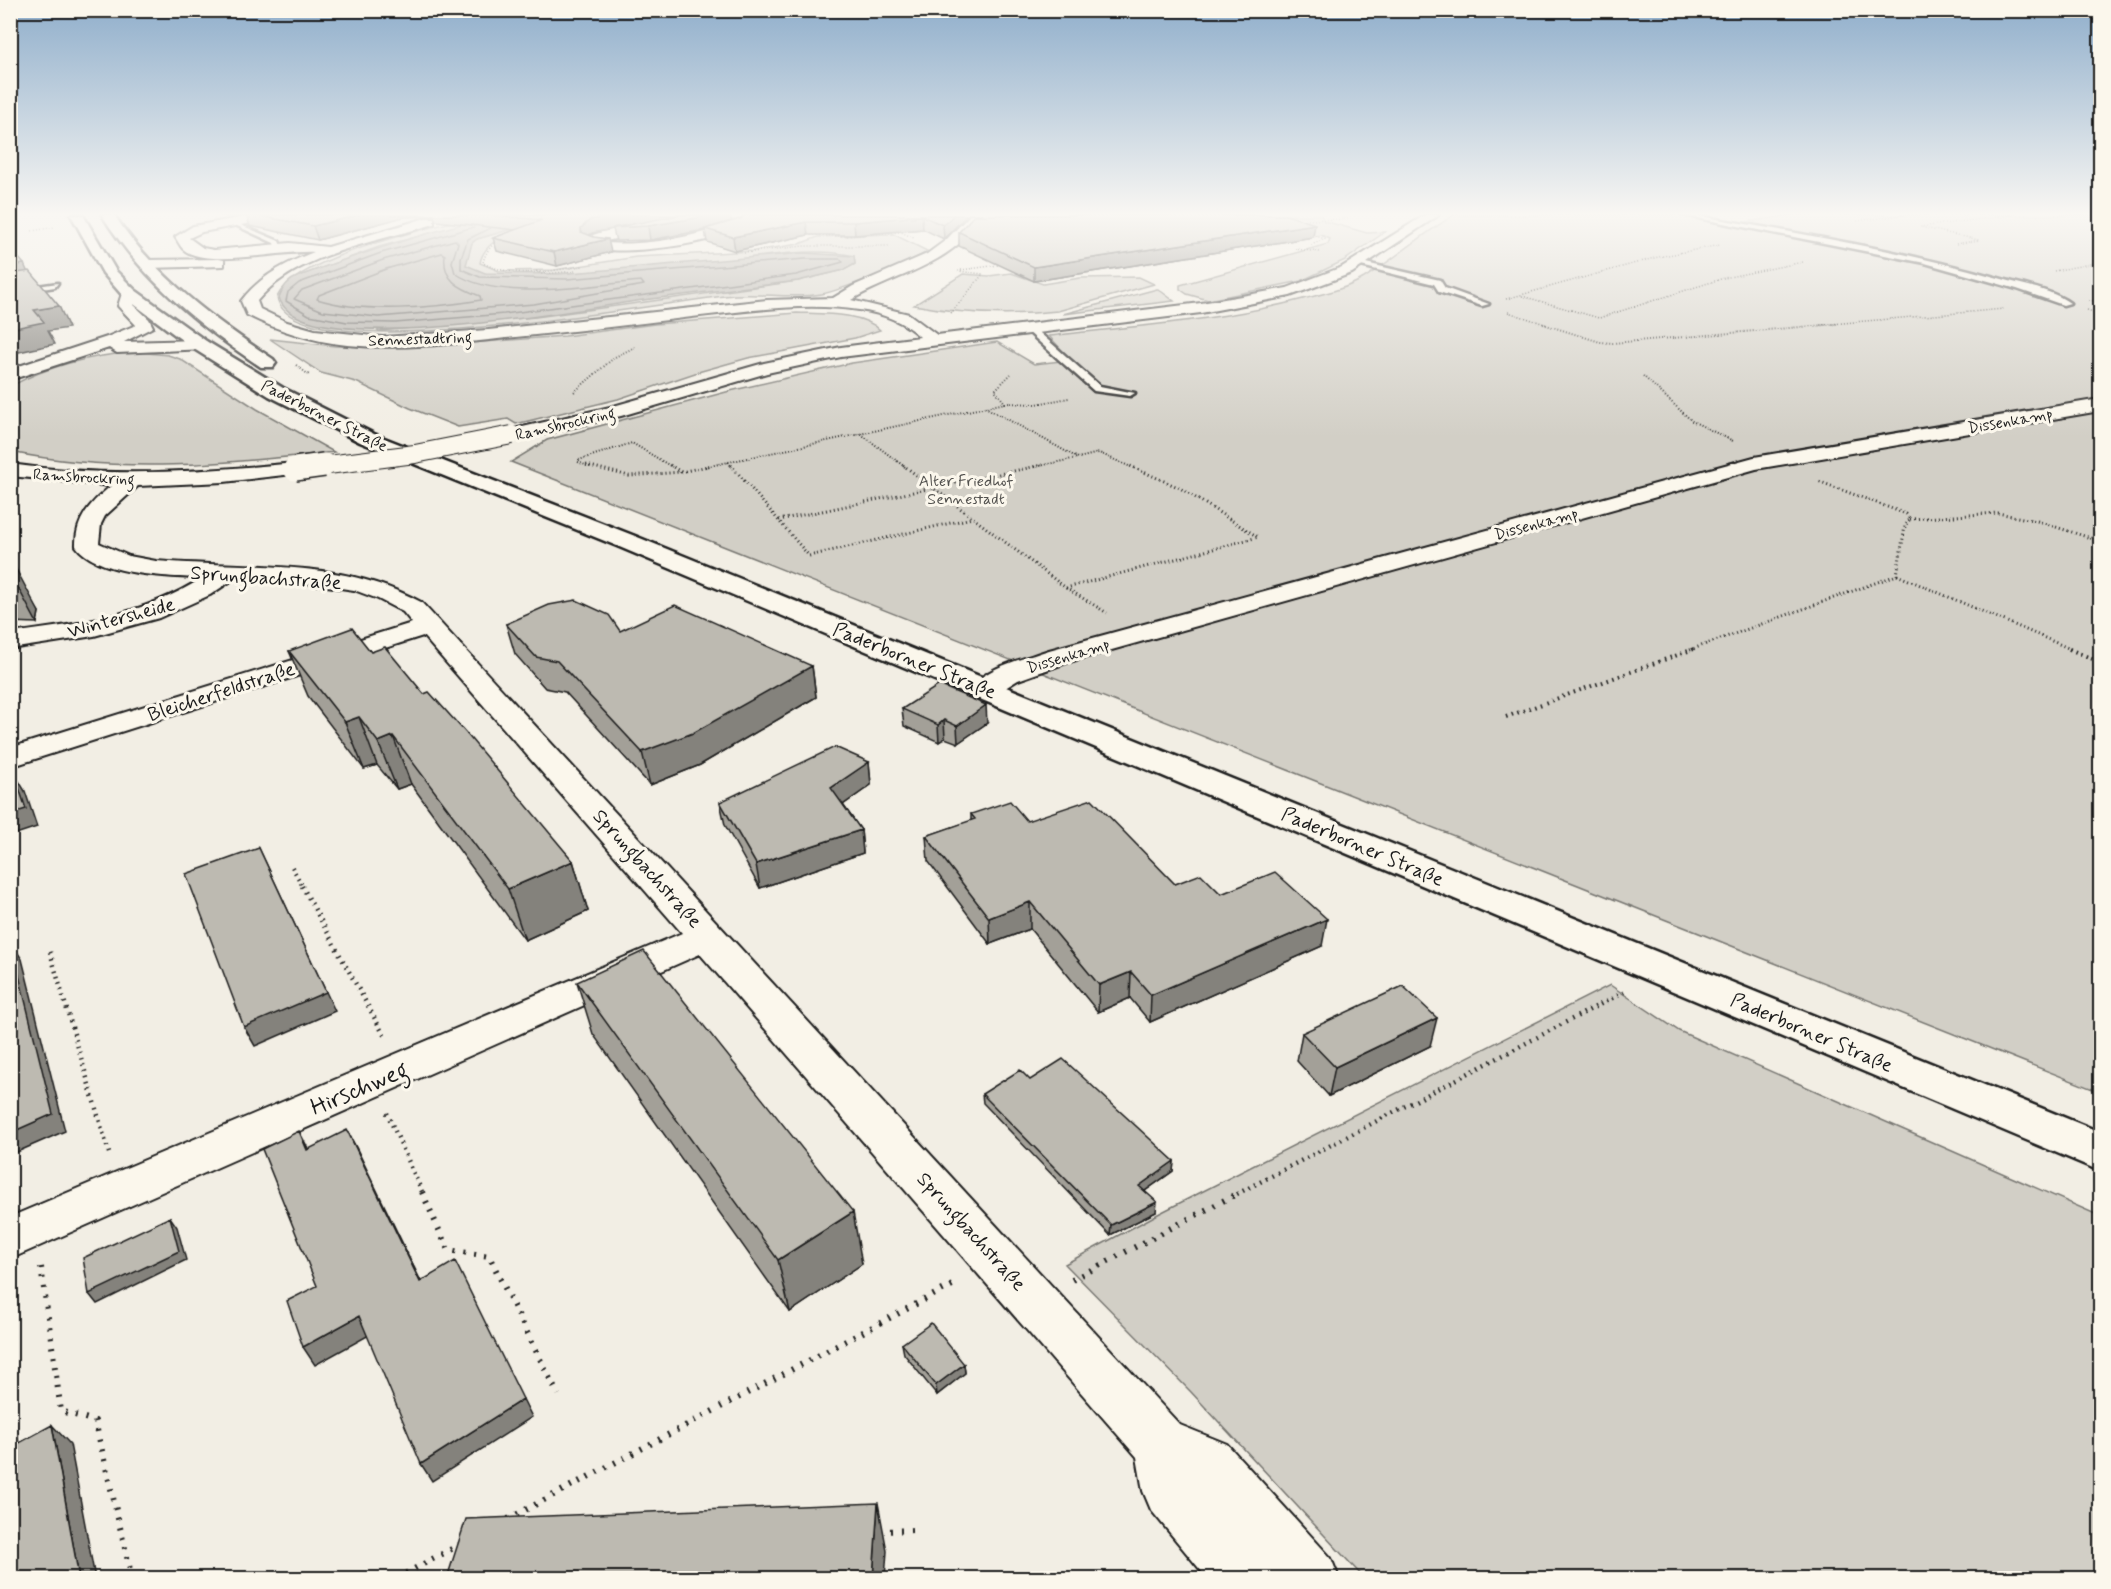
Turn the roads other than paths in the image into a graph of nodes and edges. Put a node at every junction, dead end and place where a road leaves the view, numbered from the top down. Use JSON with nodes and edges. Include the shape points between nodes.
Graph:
{"nodes":[{"id":1,"x":28,"y":289,"type":"edge"},
{"id":2,"x":125,"y":289,"type":"edge"},
{"id":3,"x":170,"y":289,"type":"edge"},
{"id":4,"x":259,"y":289,"type":"edge"},
{"id":5,"x":858,"y":289,"type":"edge"},
{"id":6,"x":1298,"y":289,"type":"edge"},
{"id":7,"x":1441,"y":289,"type":"edge"},
{"id":8,"x":2029,"y":289,"type":"edge"},
{"id":9,"x":10,"y":292,"type":"edge"},
{"id":10,"x":129,"y":293,"type":"junction"},
{"id":11,"x":2066,"y":303,"type":"road end"},
{"id":12,"x":835,"y":304,"type":"junction"},
{"id":13,"x":1485,"y":304,"type":"road end"},
{"id":14,"x":886,"y":311,"type":"junction"},
{"id":15,"x":953,"y":317,"type":"road end"},
{"id":16,"x":1113,"y":318,"type":"junction"},
{"id":17,"x":934,"y":319,"type":"dead end"},
{"id":18,"x":1029,"y":328,"type":"junction"},
{"id":19,"x":931,"y":339,"type":"junction"},
{"id":20,"x":200,"y":345,"type":"junction"},
{"id":21,"x":66,"y":357,"type":"junction"},
{"id":22,"x":10,"y":375,"type":"edge"},
{"id":23,"x":1097,"y":389,"type":"junction"},
{"id":24,"x":1130,"y":393,"type":"dead end"},
{"id":25,"x":1085,"y":395,"type":"road end"},
{"id":26,"x":2100,"y":405,"type":"edge"},
{"id":27,"x":10,"y":471,"type":"edge"},
{"id":28,"x":133,"y":479,"type":"junction"},
{"id":29,"x":626,"y":541,"type":"junction"},
{"id":30,"x":225,"y":574,"type":"junction"},
{"id":31,"x":431,"y":625,"type":"junction"},
{"id":32,"x":10,"y":641,"type":"edge"},
{"id":33,"x":984,"y":689,"type":"junction"},
{"id":34,"x":10,"y":758,"type":"edge"},
{"id":35,"x":708,"y":936,"type":"junction"},
{"id":36,"x":2100,"y":1152,"type":"edge"},
{"id":37,"x":23,"y":1233,"type":"edge"},
{"id":38,"x":1162,"y":1445,"type":"junction"},
{"id":39,"x":1244,"y":1578,"type":"edge"},
{"id":40,"x":1311,"y":1578,"type":"edge"}],
"edges":[{"from":1,"to":9,"type":"lane"},
{"from":2,"to":10,"type":"main road","name":"Paderborner Straße"},
{"from":3,"to":29,"type":"main road","name":"Paderborner Straße","via":[[247,350],[306,387],[399,436]]},
{"from":4,"to":12,"type":"street","name":"Sennestadtring","via":[[249,301],[253,312],[271,323],[300,333],[367,340],[485,336],[751,306]]},
{"from":5,"to":12,"type":"street"},
{"from":6,"to":16,"type":"street","name":"Ramsbrockring","via":[[1201,308]]},
{"from":7,"to":13,"type":"lane"},
{"from":8,"to":11,"type":"lane"},
{"from":10,"to":20,"type":"main road","name":"Paderborner Straße"},
{"from":10,"to":21,"type":"street","via":[[126,306],[145,327]]},
{"from":12,"to":14,"type":"street","name":"Sennestadtring"},
{"from":14,"to":17,"type":"street"},
{"from":14,"to":19,"type":"street","name":"Sennestadtring","via":[[917,325]]},
{"from":15,"to":16,"type":"street","name":"Ramsbrockring","via":[[1014,322]]},
{"from":16,"to":18,"type":"street","name":"Ramsbrockring"},
{"from":18,"to":19,"type":"street","name":"Ramsbrockring"},
{"from":18,"to":23,"type":"lane"},
{"from":19,"to":28,"type":"street","name":"Ramsbrockring","bridge":true,"via":[[764,368],[614,412],[415,454],[295,469]]},
{"from":20,"to":21,"type":"street","via":[[130,346]]},
{"from":20,"to":29,"type":"main road","name":"Paderborner Straße","via":[[276,392],[367,438]]},
{"from":21,"to":22,"type":"street"},
{"from":23,"to":24,"type":"lane"},
{"from":23,"to":25,"type":"lane"},
{"from":26,"to":33,"type":"street","name":"Dissenkamp","via":[[1765,461],[1059,656],[1008,674]]},
{"from":27,"to":28,"type":"street","name":"Ramsbrockring"},
{"from":28,"to":30,"type":"street","name":"Sprungbachstraße","via":[[95,512],[88,546],[99,554],[140,566]]},
{"from":29,"to":33,"type":"main road","name":"Paderborner Straße"},
{"from":30,"to":31,"type":"street","name":"Sprungbachstraße","via":[[311,577],[374,587],[398,597]]},
{"from":30,"to":32,"type":"street","name":"Wintersheide","via":[[201,591],[156,610],[73,632]]},
{"from":31,"to":34,"type":"street","name":"Bleicherfeldstraße"},
{"from":31,"to":35,"type":"street","name":"Sprungbachstraße"},
{"from":33,"to":36,"type":"main road","name":"Paderborner Straße"},
{"from":35,"to":37,"type":"street","name":"Hirschweg"},
{"from":35,"to":38,"type":"street","name":"Sprungbachstraße"},
{"from":38,"to":39,"type":"street","via":[[1170,1491]]},
{"from":38,"to":40,"type":"street","name":"Sprungbachstraße","via":[[1208,1463]]}]}
